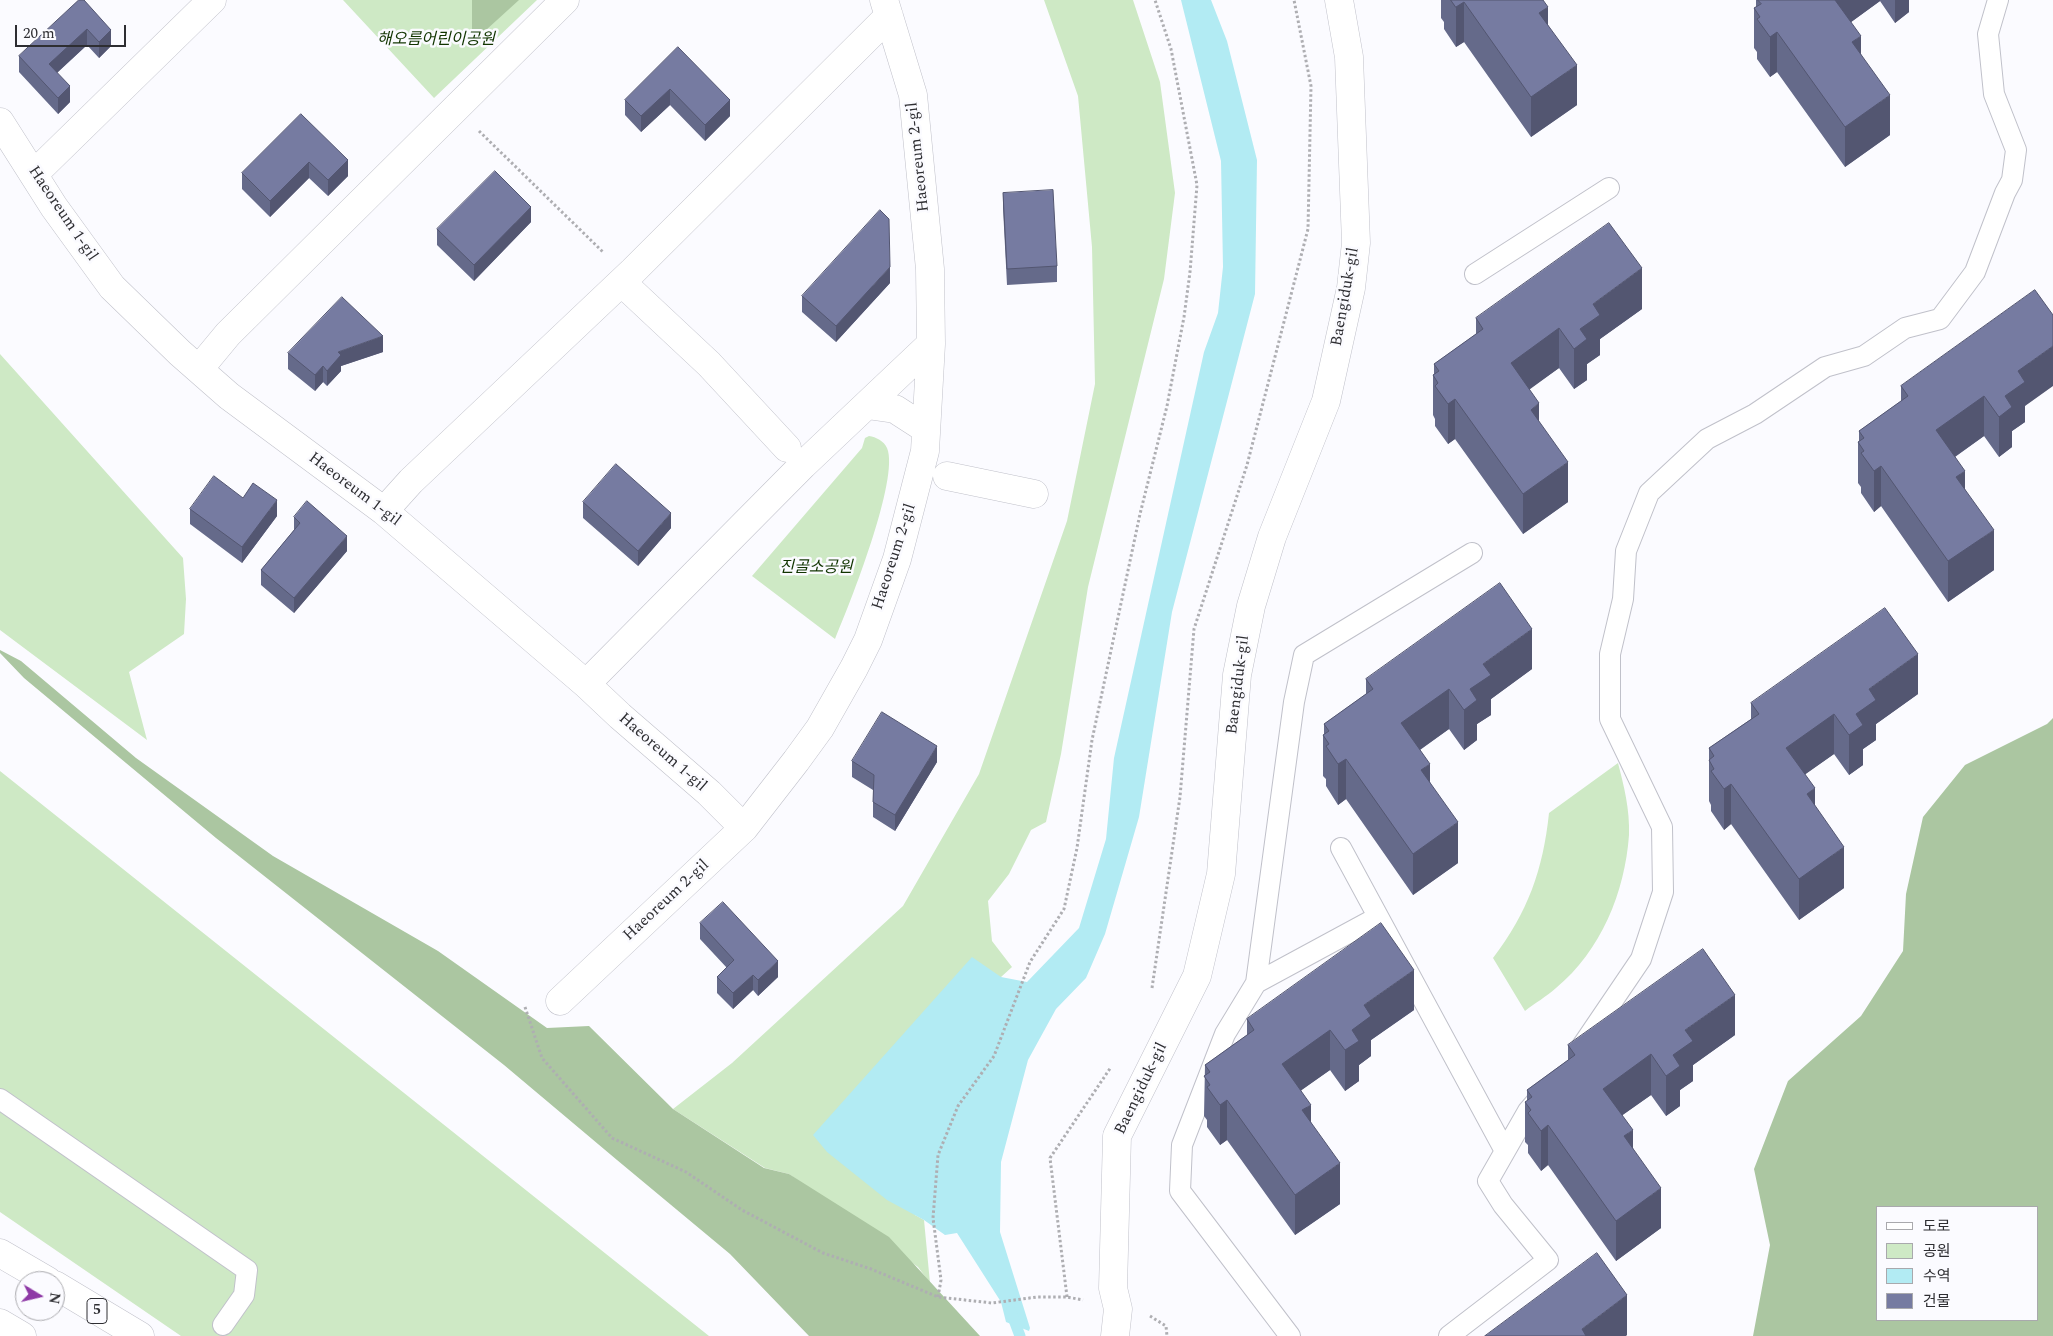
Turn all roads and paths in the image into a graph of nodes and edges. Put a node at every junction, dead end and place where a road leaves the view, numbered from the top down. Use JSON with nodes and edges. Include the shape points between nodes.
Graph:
{"nodes":[{"id":1,"x":212,"y":0,"type":"edge"},
{"id":2,"x":565,"y":0,"type":"edge"},
{"id":3,"x":1155,"y":0,"type":"edge"},
{"id":4,"x":1294,"y":0,"type":"edge"},
{"id":5,"x":1339,"y":0,"type":"edge"},
{"id":6,"x":1998,"y":0,"type":"edge"},
{"id":7,"x":887,"y":8,"type":"edge"},
{"id":8,"x":0,"y":122,"type":"edge"},
{"id":9,"x":477,"y":129,"type":"dead end"},
{"id":10,"x":34,"y":174,"type":"junction"},
{"id":11,"x":1609,"y":188,"type":"dead end"},
{"id":12,"x":610,"y":258,"type":"dead end"},
{"id":13,"x":1475,"y":274,"type":"dead end"},
{"id":14,"x":631,"y":291,"type":"dead end"},
{"id":15,"x":931,"y":344,"type":"junction"},
{"id":16,"x":199,"y":368,"type":"junction"},
{"id":17,"x":867,"y":405,"type":"junction"},
{"id":18,"x":926,"y":429,"type":"junction"},
{"id":19,"x":787,"y":448,"type":"dead end"},
{"id":20,"x":947,"y":476,"type":"dead end"},
{"id":21,"x":1034,"y":494,"type":"dead end"},
{"id":22,"x":384,"y":511,"type":"junction"},
{"id":23,"x":1472,"y":553,"type":"dead end"},
{"id":24,"x":586,"y":684,"type":"junction"},
{"id":25,"x":744,"y":828,"type":"junction"},
{"id":26,"x":1341,"y":848,"type":"dead end"},
{"id":27,"x":1378,"y":917,"type":"junction"},
{"id":28,"x":1256,"y":983,"type":"junction"},
{"id":29,"x":1151,"y":994,"type":"dead end"},
{"id":30,"x":560,"y":1001,"type":"dead end"},
{"id":31,"x":525,"y":1007,"type":"dead end"},
{"id":32,"x":1570,"y":1061,"type":"edge"},
{"id":33,"x":1115,"y":1062,"type":"dead end"},
{"id":34,"x":1552,"y":1083,"type":"edge"},
{"id":35,"x":0,"y":1099,"type":"edge"},
{"id":36,"x":1505,"y":1152,"type":"junction"},
{"id":37,"x":0,"y":1253,"type":"edge"},
{"id":38,"x":31,"y":1271,"type":"edge"},
{"id":39,"x":65,"y":1291,"type":"edge"},
{"id":40,"x":938,"y":1297,"type":"junction"},
{"id":41,"x":1067,"y":1297,"type":"junction"},
{"id":42,"x":1118,"y":1309,"type":"junction"},
{"id":43,"x":1148,"y":1315,"type":"dead end"},
{"id":44,"x":0,"y":1323,"type":"edge"},
{"id":45,"x":223,"y":1325,"type":"dead end"},
{"id":46,"x":22,"y":1336,"type":"edge"},
{"id":47,"x":140,"y":1336,"type":"edge"},
{"id":48,"x":1115,"y":1336,"type":"edge"},
{"id":49,"x":1167,"y":1336,"type":"edge"},
{"id":50,"x":1290,"y":1336,"type":"edge"},
{"id":51,"x":1448,"y":1336,"type":"edge"}],
"edges":[{"from":1,"to":10,"type":"main road"},
{"from":2,"to":16,"type":"main road","via":[[228,334]]},
{"from":3,"to":40,"type":"path","via":[[1172,49],[1197,186],[1190,272],[1167,406],[1140,514],[1092,740],[1077,848],[1064,909],[1026,970],[994,1056],[958,1106],[938,1155],[933,1218],[941,1280]]},
{"from":4,"to":29,"type":"path","via":[[1311,86],[1308,229],[1247,466],[1194,629],[1180,797]]},
{"from":5,"to":42,"type":"main road","name":"Baengiduk-gil","via":[[1349,57],[1356,243],[1351,288],[1326,401],[1272,537],[1251,606],[1237,675],[1221,874],[1197,976],[1117,1136],[1113,1288]]},
{"from":6,"to":32,"type":"lane","via":[[1988,34],[1994,94],[2016,150],[2012,180],[1975,272],[1940,319],[1905,328],[1864,356],[1825,367],[1755,414],[1707,439],[1649,493],[1626,552],[1623,598],[1610,654],[1610,719],[1662,827],[1663,892],[1641,959]]},
{"from":7,"to":15,"type":"main road","name":"Haeoreum 2-gil","via":[[913,95],[930,269]]},
{"from":7,"to":22,"type":"main road","via":[[632,271],[411,481]]},
{"from":8,"to":10,"type":"main road","name":"Haeoreum 1-gil"},
{"from":9,"to":12,"type":"path"},
{"from":10,"to":16,"type":"main road","name":"Haeoreum 1-gil","via":[[112,287]]},
{"from":11,"to":13,"type":"lane"},
{"from":14,"to":19,"type":"main road","via":[[709,364]]},
{"from":15,"to":17,"type":"main road"},
{"from":15,"to":18,"type":"main road","name":"Haeoreum 2-gil"},
{"from":16,"to":22,"type":"main road","name":"Haeoreum 1-gil","via":[[229,396]]},
{"from":17,"to":18,"type":"main road","via":[[895,409]]},
{"from":17,"to":24,"type":"main road","via":[[803,465]]},
{"from":18,"to":25,"type":"main road","name":"Haeoreum 2-gil","via":[[910,516],[868,640],[820,728]]},
{"from":20,"to":21,"type":"main road"},
{"from":22,"to":24,"type":"main road","name":"Haeoreum 1-gil"},
{"from":23,"to":28,"type":"lane","via":[[1304,655],[1294,702]]},
{"from":24,"to":25,"type":"main road","name":"Haeoreum 1-gil"},
{"from":25,"to":30,"type":"main road","name":"Haeoreum 2-gil"},
{"from":26,"to":27,"type":"lane"},
{"from":27,"to":28,"type":"lane"},
{"from":27,"to":36,"type":"lane"},
{"from":28,"to":50,"type":"lane","via":[[1225,1034],[1182,1145],[1180,1191]]},
{"from":31,"to":40,"type":"path","via":[[542,1058],[612,1138],[686,1172],[742,1210],[823,1253]]},
{"from":33,"to":41,"type":"path","via":[[1050,1158]]},
{"from":34,"to":36,"type":"lane","via":[[1528,1111]]},
{"from":35,"to":45,"type":"lane","via":[[246,1270],[244,1295]]},
{"from":36,"to":51,"type":"lane","via":[[1488,1181],[1503,1205],[1548,1260]]},
{"from":37,"to":38,"type":"main road"},
{"from":39,"to":47,"type":"main road","number":"5"},
{"from":40,"to":41,"type":"path","via":[[992,1303]]},
{"from":41,"to":42,"type":"path"},
{"from":42,"to":48,"type":"main road","name":"Baengiduk-gil"},
{"from":43,"to":49,"type":"path","via":[[1166,1326]]},
{"from":44,"to":46,"type":"main road"}]}
